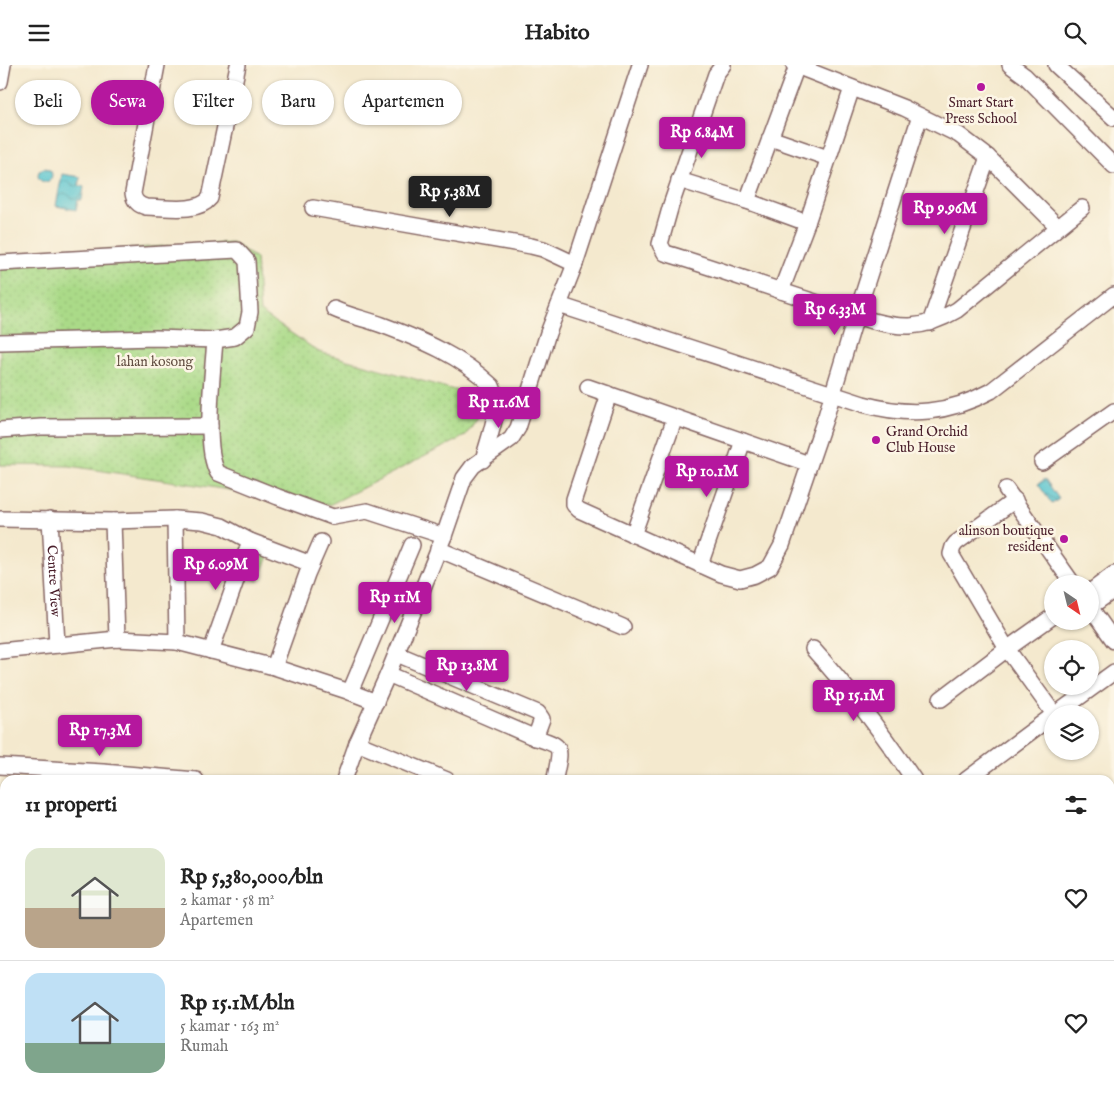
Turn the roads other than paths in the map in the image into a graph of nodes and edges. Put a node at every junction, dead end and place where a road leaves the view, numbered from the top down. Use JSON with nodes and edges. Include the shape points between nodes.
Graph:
{"nodes":[{"id":1,"x":3,"y":65,"type":"edge"},
{"id":2,"x":157,"y":65,"type":"edge"},
{"id":3,"x":238,"y":65,"type":"edge"},
{"id":4,"x":640,"y":65,"type":"edge"},
{"id":5,"x":723,"y":65,"type":"edge"},
{"id":6,"x":1010,"y":65,"type":"edge"},
{"id":7,"x":1056,"y":65,"type":"edge"},
{"id":8,"x":796,"y":66,"type":"edge"},
{"id":9,"x":0,"y":82,"type":"edge"},
{"id":10,"x":852,"y":88,"type":"junction"},
{"id":11,"x":920,"y":116,"type":"junction"},
{"id":12,"x":1114,"y":118,"type":"edge"},
{"id":13,"x":770,"y":138,"type":"junction"},
{"id":14,"x":988,"y":157,"type":"junction"},
{"id":15,"x":828,"y":158,"type":"junction"},
{"id":16,"x":1114,"y":166,"type":"edge"},
{"id":17,"x":679,"y":180,"type":"junction"},
{"id":18,"x":747,"y":201,"type":"junction"},
{"id":19,"x":313,"y":208,"type":"dead end"},
{"id":20,"x":1082,"y":208,"type":"dead end"},
{"id":21,"x":807,"y":223,"type":"junction"},
{"id":22,"x":1058,"y":227,"type":"junction"},
{"id":23,"x":0,"y":263,"type":"edge"},
{"id":24,"x":574,"y":264,"type":"junction"},
{"id":25,"x":781,"y":291,"type":"junction"},
{"id":26,"x":1114,"y":295,"type":"edge"},
{"id":27,"x":559,"y":305,"type":"junction"},
{"id":28,"x":334,"y":309,"type":"dead end"},
{"id":29,"x":856,"y":316,"type":"junction"},
{"id":30,"x":930,"y":323,"type":"junction"},
{"id":31,"x":215,"y":340,"type":"junction"},
{"id":32,"x":0,"y":342,"type":"edge"},
{"id":33,"x":588,"y":387,"type":"dead end"},
{"id":34,"x":609,"y":394,"type":"junction"},
{"id":35,"x":832,"y":394,"type":"junction"},
{"id":36,"x":1114,"y":411,"type":"edge"},
{"id":37,"x":675,"y":418,"type":"junction"},
{"id":38,"x":210,"y":426,"type":"junction"},
{"id":39,"x":0,"y":429,"type":"edge"},
{"id":40,"x":743,"y":441,"type":"junction"},
{"id":41,"x":483,"y":460,"type":"junction"},
{"id":42,"x":1042,"y":462,"type":"dead end"},
{"id":43,"x":809,"y":464,"type":"junction"},
{"id":44,"x":0,"y":519,"type":"edge"},
{"id":45,"x":50,"y":519,"type":"junction"},
{"id":46,"x":175,"y":519,"type":"junction"},
{"id":47,"x":113,"y":521,"type":"junction"},
{"id":48,"x":633,"y":535,"type":"junction"},
{"id":49,"x":250,"y":541,"type":"junction"},
{"id":50,"x":322,"y":541,"type":"dead end"},
{"id":51,"x":441,"y":543,"type":"junction"},
{"id":52,"x":412,"y":545,"type":"dead end"},
{"id":53,"x":311,"y":564,"type":"junction"},
{"id":54,"x":700,"y":565,"type":"junction"},
{"id":55,"x":1114,"y":574,"type":"edge"},
{"id":56,"x":1067,"y":575,"type":"edge"},
{"id":57,"x":1099,"y":585,"type":"edge"},
{"id":58,"x":1114,"y":590,"type":"edge"},
{"id":59,"x":1099,"y":601,"type":"edge"},
{"id":60,"x":1099,"y":620,"type":"edge"},
{"id":61,"x":1044,"y":623,"type":"edge"},
{"id":62,"x":623,"y":627,"type":"dead end"},
{"id":63,"x":117,"y":639,"type":"junction"},
{"id":64,"x":1114,"y":641,"type":"edge"},
{"id":65,"x":176,"y":642,"type":"junction"},
{"id":66,"x":57,"y":645,"type":"junction"},
{"id":67,"x":813,"y":649,"type":"dead end"},
{"id":68,"x":1007,"y":649,"type":"junction"},
{"id":69,"x":0,"y":651,"type":"edge"},
{"id":70,"x":211,"y":651,"type":"junction"},
{"id":71,"x":397,"y":654,"type":"junction"},
{"id":72,"x":274,"y":667,"type":"junction"},
{"id":73,"x":1114,"y":672,"type":"edge"},
{"id":74,"x":388,"y":674,"type":"junction"},
{"id":75,"x":450,"y":676,"type":"junction"},
{"id":76,"x":350,"y":691,"type":"junction"},
{"id":77,"x":442,"y":697,"type":"junction"},
{"id":78,"x":941,"y":699,"type":"dead end"},
{"id":79,"x":376,"y":702,"type":"junction"},
{"id":80,"x":1047,"y":705,"type":"edge"},
{"id":81,"x":1068,"y":705,"type":"edge"},
{"id":82,"x":1044,"y":722,"type":"edge"},
{"id":83,"x":535,"y":738,"type":"junction"},
{"id":84,"x":357,"y":743,"type":"junction"},
{"id":85,"x":0,"y":767,"type":"edge"},
{"id":86,"x":138,"y":775,"type":"edge"},
{"id":87,"x":346,"y":775,"type":"edge"},
{"id":88,"x":434,"y":775,"type":"edge"},
{"id":89,"x":556,"y":775,"type":"edge"},
{"id":90,"x":911,"y":775,"type":"edge"},
{"id":91,"x":973,"y":775,"type":"edge"}],
"edges":[{"from":1,"to":9,"type":"street"},
{"from":2,"to":3,"type":"street","via":[[133,193],[140,205],[146,207],[191,208],[210,198]]},
{"from":4,"to":24,"type":"street"},
{"from":5,"to":17,"type":"street","via":[[716,74]]},
{"from":6,"to":16,"type":"street"},
{"from":7,"to":12,"type":"street"},
{"from":8,"to":10,"type":"street"},
{"from":8,"to":13,"type":"street"},
{"from":10,"to":11,"type":"street"},
{"from":10,"to":15,"type":"street"},
{"from":11,"to":14,"type":"street","via":[[959,135]]},
{"from":11,"to":29,"type":"street"},
{"from":13,"to":15,"type":"street"},
{"from":13,"to":18,"type":"street"},
{"from":14,"to":22,"type":"street"},
{"from":14,"to":30,"type":"street"},
{"from":15,"to":21,"type":"street"},
{"from":17,"to":18,"type":"street"},
{"from":17,"to":25,"type":"street","via":[[660,244],[665,253]]},
{"from":18,"to":21,"type":"street"},
{"from":19,"to":24,"type":"street","via":[[531,246]]},
{"from":20,"to":22,"type":"street"},
{"from":21,"to":25,"type":"street"},
{"from":22,"to":30,"type":"street","via":[[957,311]]},
{"from":23,"to":31,"type":"street","via":[[237,250],[246,261],[250,311],[247,327],[235,337]]},
{"from":24,"to":27,"type":"street"},
{"from":25,"to":29,"type":"street"},
{"from":26,"to":35,"type":"street","via":[[1009,379],[973,401],[940,410],[910,413],[884,410]]},
{"from":27,"to":35,"type":"street"},
{"from":27,"to":41,"type":"street","via":[[518,428],[511,439]]},
{"from":28,"to":41,"type":"street","via":[[426,342],[454,357],[492,386],[498,404]]},
{"from":29,"to":30,"type":"street","via":[[894,325]]},
{"from":29,"to":35,"type":"street"},
{"from":31,"to":32,"type":"street","via":[[156,338]]},
{"from":31,"to":38,"type":"street"},
{"from":33,"to":34,"type":"street"},
{"from":34,"to":37,"type":"street"},
{"from":34,"to":48,"type":"street","via":[[574,505]]},
{"from":35,"to":43,"type":"street"},
{"from":36,"to":42,"type":"street"},
{"from":37,"to":40,"type":"street"},
{"from":37,"to":48,"type":"street"},
{"from":38,"to":39,"type":"street"},
{"from":38,"to":51,"type":"street","via":[[213,465],[218,473],[333,517],[367,511]]},
{"from":40,"to":43,"type":"street"},
{"from":40,"to":54,"type":"street"},
{"from":41,"to":51,"type":"street","via":[[473,466],[464,478]]},
{"from":43,"to":54,"type":"street","via":[[782,545],[770,567],[740,579]]},
{"from":44,"to":45,"type":"street"},
{"from":45,"to":47,"type":"street"},
{"from":45,"to":66,"type":"street","name":"Centre View"},
{"from":46,"to":47,"type":"street"},
{"from":46,"to":49,"type":"street","via":[[212,523]]},
{"from":46,"to":65,"type":"street"},
{"from":47,"to":63,"type":"street"},
{"from":48,"to":54,"type":"street"},
{"from":49,"to":53,"type":"street"},
{"from":49,"to":70,"type":"street"},
{"from":50,"to":53,"type":"street"},
{"from":51,"to":62,"type":"street"},
{"from":51,"to":71,"type":"street"},
{"from":52,"to":76,"type":"street"},
{"from":53,"to":72,"type":"street"},
{"from":55,"to":57,"type":"street"},
{"from":56,"to":68,"type":"street","via":[[1010,494],[956,543],[951,555]]},
{"from":58,"to":59,"type":"street"},
{"from":60,"to":64,"type":"street"},
{"from":61,"to":68,"type":"street"},
{"from":63,"to":65,"type":"street"},
{"from":63,"to":66,"type":"street"},
{"from":65,"to":70,"type":"street"},
{"from":66,"to":69,"type":"street"},
{"from":67,"to":90,"type":"street","via":[[883,734]]},
{"from":68,"to":78,"type":"street"},
{"from":68,"to":80,"type":"street"},
{"from":70,"to":72,"type":"street"},
{"from":71,"to":74,"type":"street"},
{"from":71,"to":75,"type":"street"},
{"from":72,"to":76,"type":"street"},
{"from":73,"to":81,"type":"street"},
{"from":74,"to":77,"type":"street"},
{"from":74,"to":79,"type":"street"},
{"from":75,"to":77,"type":"street"},
{"from":75,"to":83,"type":"street","via":[[540,714],[541,727]]},
{"from":76,"to":79,"type":"street"},
{"from":77,"to":83,"type":"street"},
{"from":79,"to":84,"type":"street"},
{"from":82,"to":91,"type":"street"},
{"from":83,"to":89,"type":"street","via":[[558,748],[560,756]]},
{"from":84,"to":87,"type":"street"},
{"from":84,"to":88,"type":"street"},
{"from":85,"to":86,"type":"street"}]}
